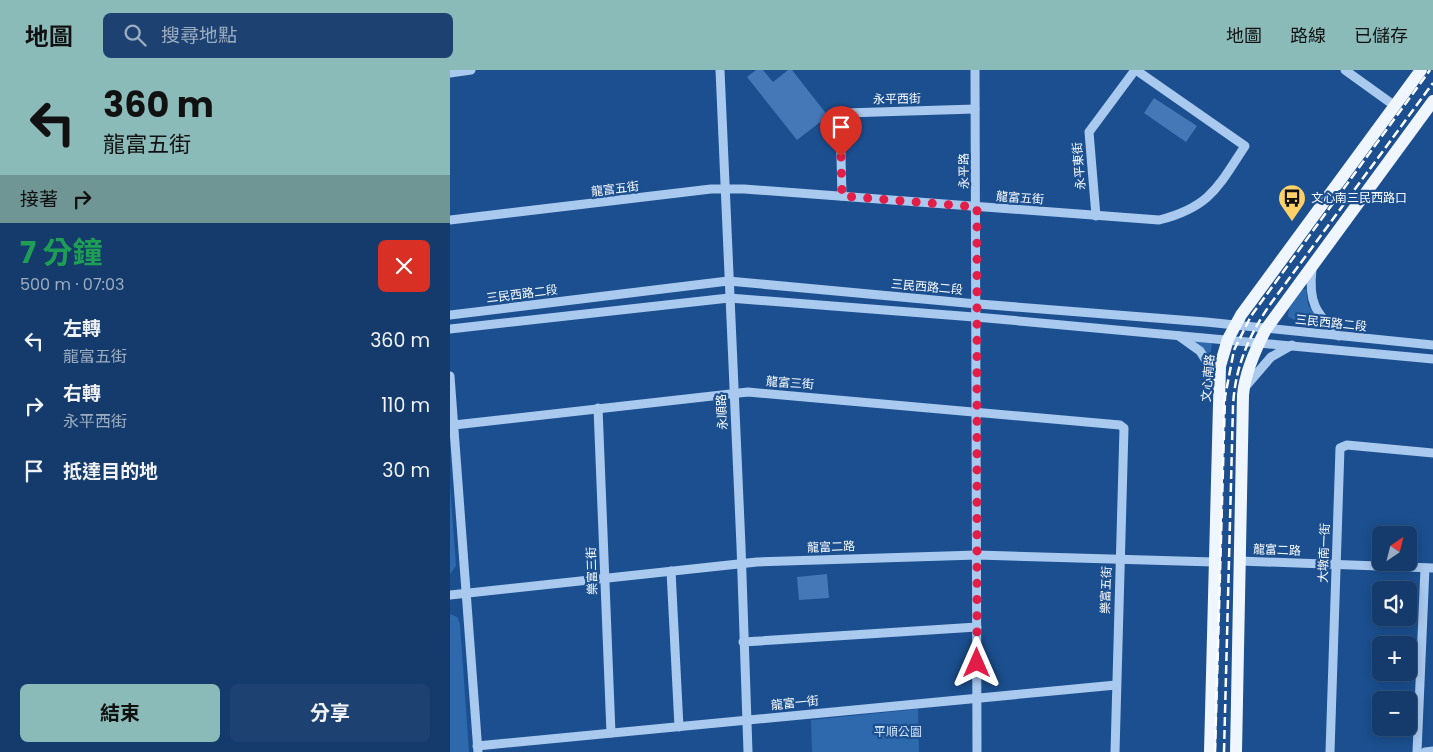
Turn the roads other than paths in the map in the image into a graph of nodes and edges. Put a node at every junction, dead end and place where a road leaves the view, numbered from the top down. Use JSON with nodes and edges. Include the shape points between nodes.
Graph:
{"nodes":[{"id":1,"x":471,"y":70,"type":"edge"},
{"id":2,"x":720,"y":70,"type":"edge"},
{"id":3,"x":975,"y":70,"type":"edge"},
{"id":4,"x":1136,"y":70,"type":"edge"},
{"id":5,"x":1345,"y":70,"type":"edge"},
{"id":6,"x":1421,"y":70,"type":"edge"},
{"id":7,"x":450,"y":73,"type":"edge"},
{"id":8,"x":1433,"y":101,"type":"edge"},
{"id":9,"x":1395,"y":106,"type":"junction"},
{"id":10,"x":975,"y":109,"type":"junction"},
{"id":11,"x":725,"y":189,"type":"junction"},
{"id":12,"x":842,"y":196,"type":"junction"},
{"id":13,"x":977,"y":207,"type":"junction"},
{"id":14,"x":1096,"y":216,"type":"junction"},
{"id":15,"x":450,"y":220,"type":"edge"},
{"id":16,"x":1313,"y":263,"type":"junction"},
{"id":17,"x":728,"y":281,"type":"junction"},
{"id":18,"x":729,"y":298,"type":"junction"},
{"id":19,"x":977,"y":304,"type":"junction"},
{"id":20,"x":450,"y":315,"type":"edge"},
{"id":21,"x":977,"y":317,"type":"junction"},
{"id":22,"x":1235,"y":325,"type":"junction"},
{"id":23,"x":1266,"y":329,"type":"junction"},
{"id":24,"x":450,"y":330,"type":"edge"},
{"id":25,"x":1177,"y":335,"type":"junction"},
{"id":26,"x":1338,"y":336,"type":"junction"},
{"id":27,"x":1228,"y":339,"type":"junction"},
{"id":28,"x":1259,"y":342,"type":"junction"},
{"id":29,"x":1292,"y":345,"type":"junction"},
{"id":30,"x":1433,"y":345,"type":"edge"},
{"id":31,"x":1433,"y":359,"type":"edge"},
{"id":32,"x":450,"y":376,"type":"edge"},
{"id":33,"x":1219,"y":381,"type":"junction"},
{"id":34,"x":1244,"y":388,"type":"junction"},
{"id":35,"x":733,"y":395,"type":"junction"},
{"id":36,"x":598,"y":408,"type":"junction"},
{"id":37,"x":976,"y":411,"type":"junction"},
{"id":38,"x":454,"y":425,"type":"junction"},
{"id":39,"x":1124,"y":428,"type":"joint"},
{"id":40,"x":1433,"y":452,"type":"edge"},
{"id":41,"x":977,"y":554,"type":"junction"},
{"id":42,"x":1120,"y":559,"type":"junction"},
{"id":43,"x":1240,"y":561,"type":"junction"},
{"id":44,"x":1214,"y":562,"type":"junction"},
{"id":45,"x":741,"y":564,"type":"junction"},
{"id":46,"x":1336,"y":565,"type":"junction"},
{"id":47,"x":1429,"y":568,"type":"edge"},
{"id":48,"x":671,"y":571,"type":"junction"},
{"id":49,"x":604,"y":578,"type":"junction"},
{"id":50,"x":466,"y":593,"type":"junction"},
{"id":51,"x":450,"y":595,"type":"edge"},
{"id":52,"x":977,"y":627,"type":"junction"},
{"id":53,"x":743,"y":642,"type":"junction"},
{"id":54,"x":1116,"y":685,"type":"junction"},
{"id":55,"x":977,"y":698,"type":"junction"},
{"id":56,"x":746,"y":720,"type":"junction"},
{"id":57,"x":679,"y":726,"type":"junction"},
{"id":58,"x":611,"y":733,"type":"junction"},
{"id":59,"x":477,"y":749,"type":"edge"},
{"id":60,"x":1433,"y":751,"type":"edge"},
{"id":61,"x":748,"y":752,"type":"edge"},
{"id":62,"x":977,"y":752,"type":"edge"},
{"id":63,"x":1115,"y":752,"type":"edge"},
{"id":64,"x":1210,"y":752,"type":"edge"},
{"id":65,"x":1236,"y":752,"type":"edge"},
{"id":66,"x":1330,"y":752,"type":"edge"},
{"id":67,"x":1417,"y":752,"type":"edge"},
{"id":68,"x":1425,"y":752,"type":"edge"}],
"edges":[{"from":1,"to":7,"type":"street"},
{"from":2,"to":11,"type":"street","name":"永順路"},
{"from":3,"to":10,"type":"street","name":"永平路"},
{"from":4,"to":14,"type":"street","name":"永平東街","via":[[1089,132]]},
{"from":4,"to":14,"type":"street","name":"龍富五街","via":[[1246,146],[1213,193],[1195,208],[1159,220]]},
{"from":5,"to":9,"type":"street"},
{"from":6,"to":9,"type":"main road","name":"文心南路"},
{"from":8,"to":16,"type":"main road"},
{"from":9,"to":22,"type":"main road","name":"文心南路"},
{"from":10,"to":12,"type":"street","name":"永平西街","via":[[845,113],[840,118]]},
{"from":10,"to":13,"type":"street","name":"永平路"},
{"from":11,"to":12,"type":"street","name":"龍富五街"},
{"from":11,"to":15,"type":"street","name":"龍富五街"},
{"from":11,"to":17,"type":"street","name":"永順路"},
{"from":12,"to":13,"type":"street","name":"龍富五街"},
{"from":13,"to":14,"type":"street","name":"龍富五街"},
{"from":13,"to":19,"type":"street","name":"永平路"},
{"from":16,"to":23,"type":"main road"},
{"from":16,"to":26,"type":"street","via":[[1312,301],[1318,314]]},
{"from":17,"to":18,"type":"street","name":"永順路"},
{"from":17,"to":19,"type":"street","name":"三民西路二段"},
{"from":17,"to":20,"type":"street","name":"三民西路二段"},
{"from":18,"to":21,"type":"street","name":"三民西路二段"},
{"from":18,"to":24,"type":"street","name":"三民西路二段"},
{"from":18,"to":35,"type":"street","name":"永順路"},
{"from":19,"to":21,"type":"street","name":"永平路"},
{"from":19,"to":22,"type":"street","name":"三民西路二段"},
{"from":21,"to":25,"type":"street","name":"三民西路二段"},
{"from":21,"to":37,"type":"street","name":"永平路"},
{"from":22,"to":23,"type":"street","name":"三民西路二段"},
{"from":22,"to":27,"type":"main road","name":"文心南路"},
{"from":23,"to":26,"type":"street","name":"三民西路二段"},
{"from":23,"to":28,"type":"main road"},
{"from":25,"to":27,"type":"street","name":"三民西路二段"},
{"from":25,"to":33,"type":"street","via":[[1200,352]]},
{"from":26,"to":30,"type":"street","name":"三民西路二段"},
{"from":27,"to":28,"type":"street","name":"三民西路二段"},
{"from":27,"to":33,"type":"main road","name":"文心南路"},
{"from":28,"to":29,"type":"street","name":"三民西路二段"},
{"from":28,"to":34,"type":"main road"},
{"from":29,"to":31,"type":"street","name":"三民西路二段"},
{"from":29,"to":34,"type":"street","via":[[1271,357]]},
{"from":32,"to":38,"type":"street"},
{"from":33,"to":44,"type":"main road","name":"文心南路"},
{"from":34,"to":43,"type":"main road"},
{"from":35,"to":36,"type":"street","name":"龍富三街"},
{"from":35,"to":37,"type":"street","name":"龍富三街","via":[[748,392]]},
{"from":35,"to":45,"type":"street","name":"永順路"},
{"from":36,"to":38,"type":"street","name":"龍富三街"},
{"from":36,"to":49,"type":"street","name":"樂富三街"},
{"from":37,"to":39,"type":"street","name":"龍富三街","via":[[1120,424]]},
{"from":37,"to":41,"type":"street","name":"永平路"},
{"from":38,"to":50,"type":"street"},
{"from":39,"to":42,"type":"street","name":"樂富五街"},
{"from":40,"to":46,"type":"street","name":"大墩南一街","via":[[1347,444],[1340,448]]},
{"from":41,"to":42,"type":"street","name":"龍富二路"},
{"from":41,"to":45,"type":"street","name":"龍富二路"},
{"from":41,"to":52,"type":"street","name":"永平路"},
{"from":42,"to":44,"type":"street","name":"龍富二路"},
{"from":42,"to":54,"type":"street","name":"樂富五街"},
{"from":43,"to":46,"type":"street","name":"龍富二路"},
{"from":43,"to":65,"type":"main road"},
{"from":44,"to":64,"type":"main road","name":"文心南路"},
{"from":45,"to":48,"type":"street","name":"龍富二路"},
{"from":45,"to":53,"type":"street","name":"永順路"},
{"from":46,"to":47,"type":"street","name":"龍富二路"},
{"from":46,"to":66,"type":"street","name":"大墩南一街"},
{"from":47,"to":67,"type":"street"},
{"from":48,"to":49,"type":"street","name":"龍富二路"},
{"from":48,"to":57,"type":"street"},
{"from":49,"to":50,"type":"street","name":"龍富二路"},
{"from":49,"to":58,"type":"street","name":"樂富三街"},
{"from":50,"to":51,"type":"street","name":"龍富二路"},
{"from":50,"to":59,"type":"street"},
{"from":52,"to":53,"type":"street"},
{"from":52,"to":55,"type":"street","name":"永平路"},
{"from":53,"to":56,"type":"street","name":"永順路"},
{"from":54,"to":55,"type":"street","name":"龍富一街"},
{"from":54,"to":63,"type":"street","name":"樂富五街"},
{"from":55,"to":56,"type":"street","name":"龍富一街"},
{"from":55,"to":62,"type":"street","name":"永平路"},
{"from":56,"to":57,"type":"street","name":"龍富一街"},
{"from":56,"to":61,"type":"street","name":"永順路"},
{"from":57,"to":58,"type":"street","name":"龍富一街"},
{"from":58,"to":59,"type":"street","name":"龍富一街"},
{"from":60,"to":68,"type":"street"}]}
